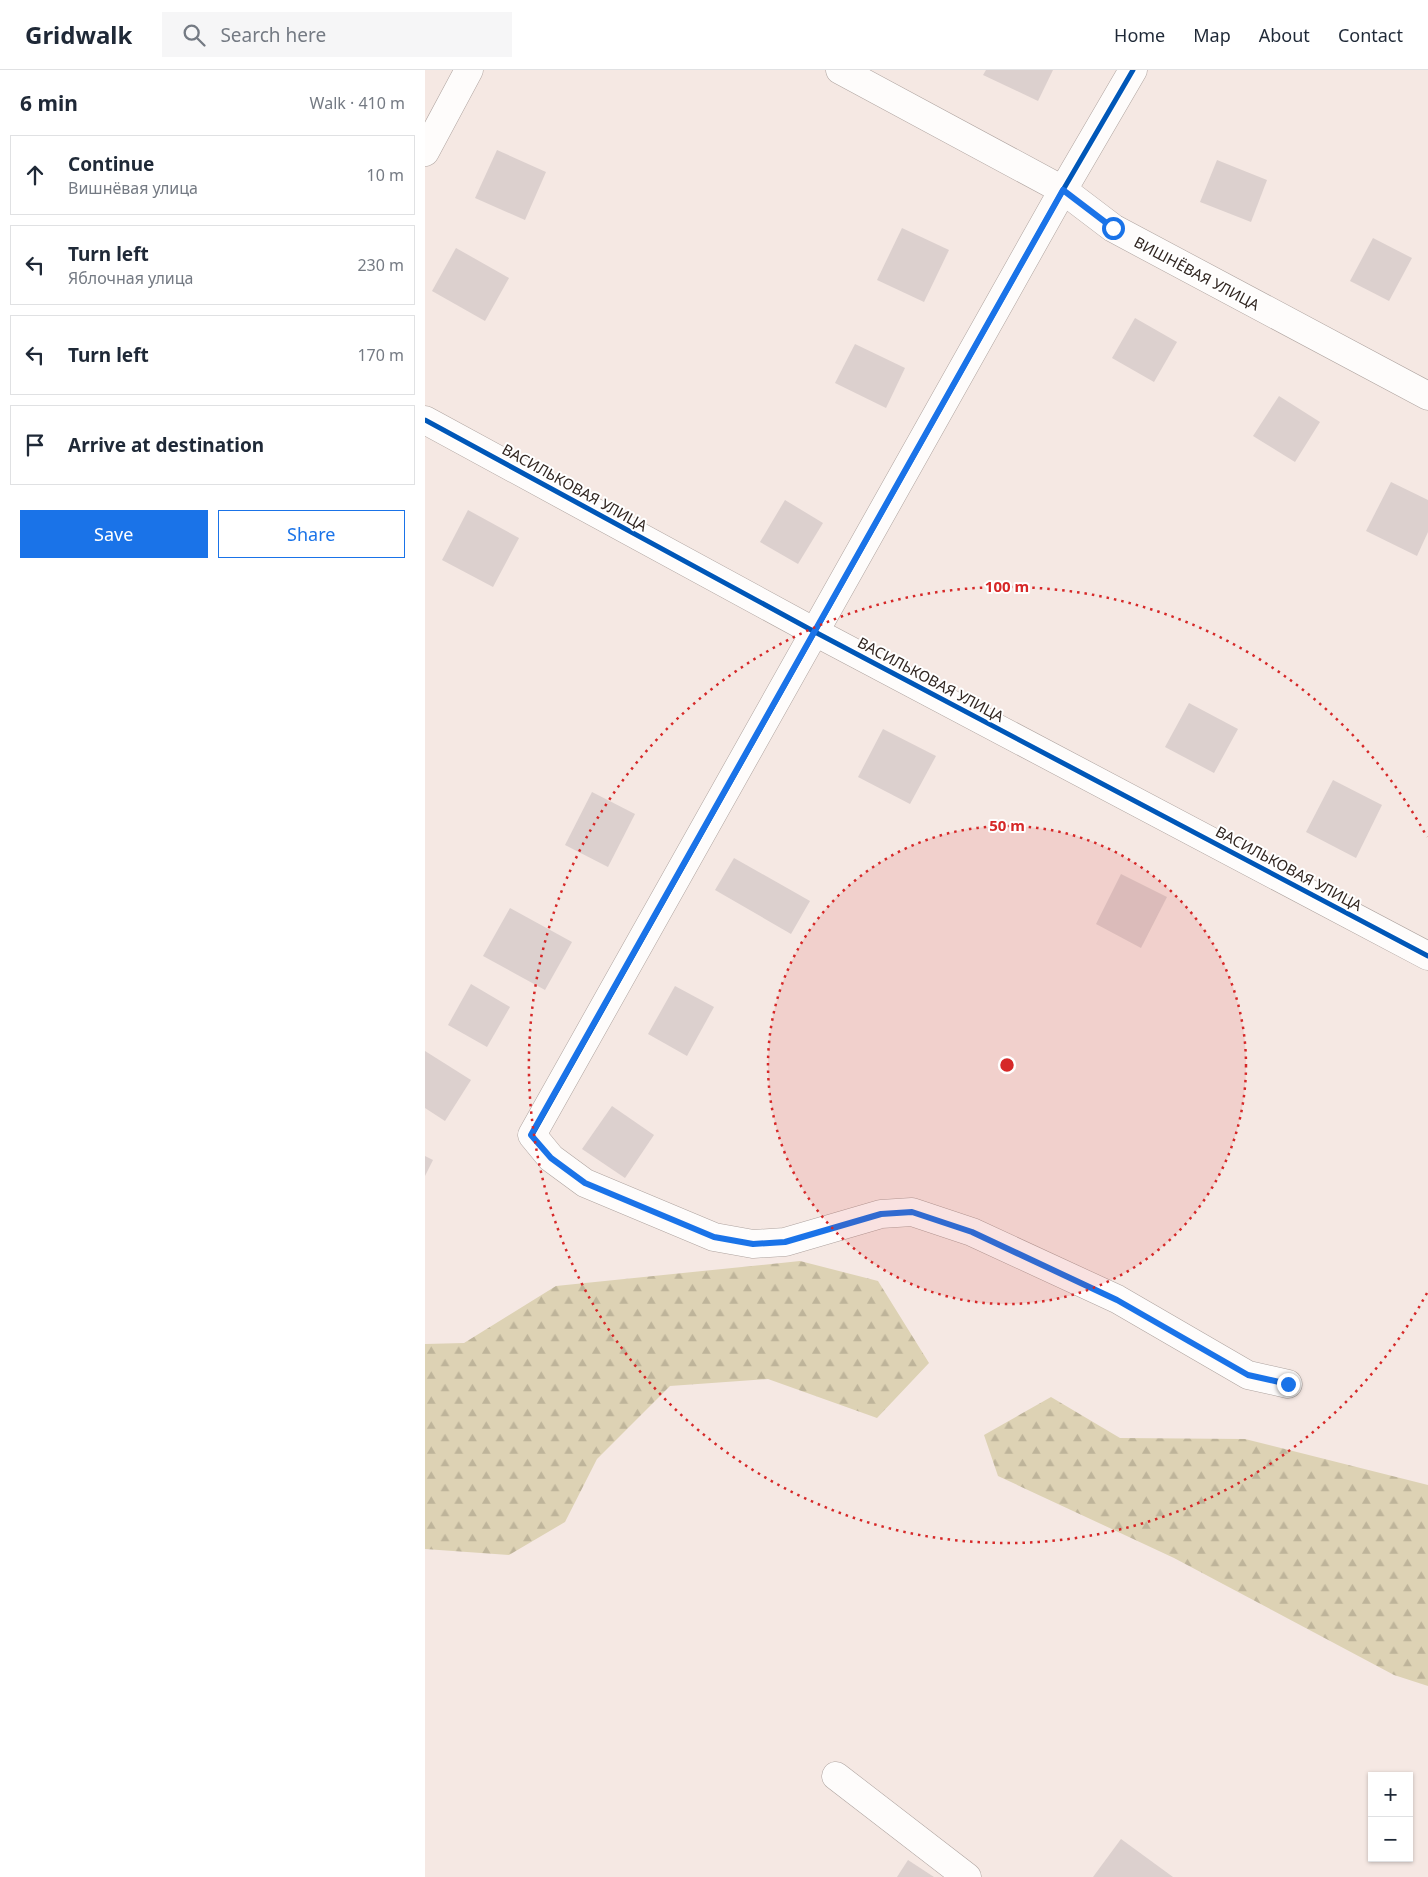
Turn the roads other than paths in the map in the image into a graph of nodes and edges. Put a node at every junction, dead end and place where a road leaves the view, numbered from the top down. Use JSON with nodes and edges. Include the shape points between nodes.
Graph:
{"nodes":[{"id":1,"x":469,"y":70,"type":"edge"},
{"id":2,"x":840,"y":70,"type":"edge"},
{"id":3,"x":1133,"y":70,"type":"edge"},
{"id":4,"x":425,"y":152,"type":"edge"},
{"id":5,"x":1063,"y":190,"type":"junction"},
{"id":6,"x":1428,"y":396,"type":"edge"},
{"id":7,"x":425,"y":420,"type":"edge"},
{"id":8,"x":815,"y":632,"type":"junction"},
{"id":9,"x":1428,"y":956,"type":"edge"},
{"id":10,"x":1288,"y":1384,"type":"dead end"},
{"id":11,"x":835,"y":1776,"type":"dead end"},
{"id":12,"x":967,"y":1877,"type":"edge"}],
"edges":[{"from":1,"to":4,"type":"street"},
{"from":2,"to":5,"type":"street","name":"ВИШНЁВАЯ УЛИЦА"},
{"from":3,"to":5,"type":"street"},
{"from":5,"to":6,"type":"street","name":"ВИШНЁВАЯ УЛИЦА","via":[[1113,228]]},
{"from":5,"to":8,"type":"street"},
{"from":7,"to":8,"type":"street","name":"ВАСИЛЬКОВАЯ УЛИЦА"},
{"from":8,"to":9,"type":"street","name":"ВАСИЛЬКОВАЯ УЛИЦА"},
{"from":8,"to":10,"type":"street","via":[[531,1135],[551,1158],[585,1183],[714,1237],[753,1244],[785,1242],[881,1214],[912,1212],[972,1232],[1117,1300],[1248,1375]]},
{"from":11,"to":12,"type":"street"}]}
